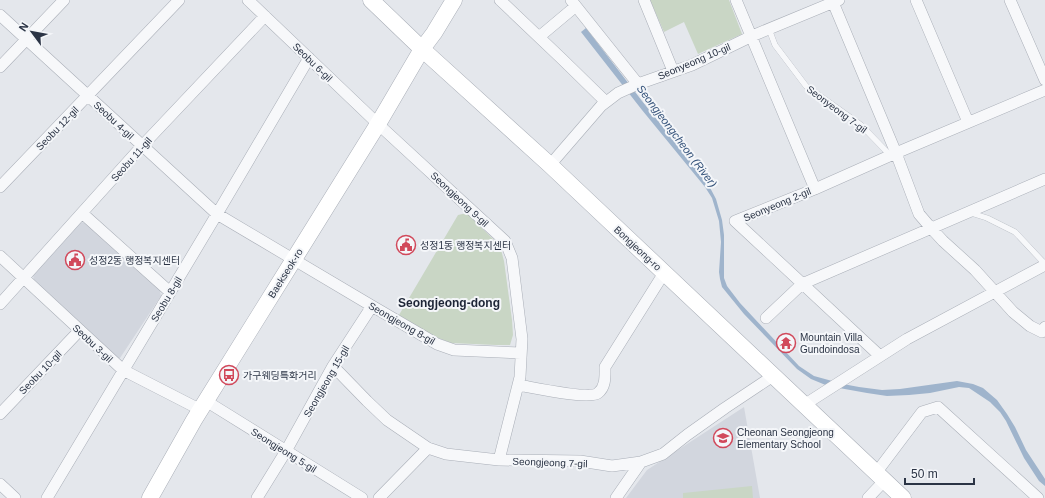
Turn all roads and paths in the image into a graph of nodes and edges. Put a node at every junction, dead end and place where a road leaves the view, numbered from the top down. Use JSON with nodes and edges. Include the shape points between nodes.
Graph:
{"nodes":[{"id":1,"x":64,"y":0,"type":"edge"},
{"id":2,"x":179,"y":0,"type":"edge"},
{"id":3,"x":248,"y":0,"type":"edge"},
{"id":4,"x":372,"y":0,"type":"edge"},
{"id":5,"x":444,"y":0,"type":"edge"},
{"id":6,"x":454,"y":0,"type":"edge"},
{"id":7,"x":500,"y":0,"type":"edge"},
{"id":8,"x":644,"y":0,"type":"edge"},
{"id":9,"x":736,"y":0,"type":"edge"},
{"id":10,"x":916,"y":0,"type":"edge"},
{"id":11,"x":1010,"y":0,"type":"edge"},
{"id":12,"x":835,"y":1,"type":"edge"},
{"id":13,"x":573,"y":3,"type":"edge"},
{"id":14,"x":0,"y":15,"type":"edge"},
{"id":15,"x":265,"y":16,"type":"junction"},
{"id":16,"x":769,"y":29,"type":"junction"},
{"id":17,"x":752,"y":36,"type":"junction"},
{"id":18,"x":539,"y":37,"type":"junction"},
{"id":19,"x":26,"y":40,"type":"junction"},
{"id":20,"x":422,"y":49,"type":"junction"},
{"id":21,"x":309,"y":58,"type":"junction"},
{"id":22,"x":0,"y":67,"type":"edge"},
{"id":23,"x":673,"y":71,"type":"junction"},
{"id":24,"x":1045,"y":80,"type":"edge"},
{"id":25,"x":638,"y":84,"type":"junction"},
{"id":26,"x":1045,"y":90,"type":"edge"},
{"id":27,"x":88,"y":96,"type":"junction"},
{"id":28,"x":606,"y":102,"type":"junction"},
{"id":29,"x":968,"y":122,"type":"junction"},
{"id":30,"x":378,"y":124,"type":"junction"},
{"id":31,"x":142,"y":146,"type":"junction"},
{"id":32,"x":893,"y":154,"type":"junction"},
{"id":33,"x":550,"y":165,"type":"junction"},
{"id":34,"x":1045,"y":179,"type":"edge"},
{"id":35,"x":0,"y":187,"type":"edge"},
{"id":36,"x":815,"y":189,"type":"junction"},
{"id":37,"x":969,"y":212,"type":"junction"},
{"id":38,"x":82,"y":213,"type":"junction"},
{"id":39,"x":217,"y":214,"type":"junction"},
{"id":40,"x":931,"y":228,"type":"junction"},
{"id":41,"x":0,"y":256,"type":"edge"},
{"id":42,"x":293,"y":259,"type":"junction"},
{"id":43,"x":1045,"y":264,"type":"edge"},
{"id":44,"x":664,"y":273,"type":"junction"},
{"id":45,"x":24,"y":278,"type":"junction"},
{"id":46,"x":802,"y":284,"type":"junction"},
{"id":47,"x":170,"y":292,"type":"junction"},
{"id":48,"x":995,"y":292,"type":"junction"},
{"id":49,"x":0,"y":304,"type":"edge"},
{"id":50,"x":372,"y":306,"type":"junction"},
{"id":51,"x":766,"y":318,"type":"dead end"},
{"id":52,"x":80,"y":330,"type":"junction"},
{"id":53,"x":1044,"y":331,"type":"edge"},
{"id":54,"x":521,"y":353,"type":"junction"},
{"id":55,"x":880,"y":356,"type":"junction"},
{"id":56,"x":333,"y":366,"type":"junction"},
{"id":57,"x":123,"y":370,"type":"junction"},
{"id":58,"x":773,"y":376,"type":"junction"},
{"id":59,"x":518,"y":384,"type":"junction"},
{"id":60,"x":804,"y":405,"type":"junction"},
{"id":61,"x":204,"y":406,"type":"junction"},
{"id":62,"x":0,"y":414,"type":"edge"},
{"id":63,"x":428,"y":448,"type":"junction"},
{"id":64,"x":286,"y":451,"type":"junction"},
{"id":65,"x":499,"y":460,"type":"junction"},
{"id":66,"x":642,"y":462,"type":"junction"},
{"id":67,"x":880,"y":477,"type":"junction"},
{"id":68,"x":0,"y":484,"type":"edge"},
{"id":69,"x":15,"y":498,"type":"edge"},
{"id":70,"x":47,"y":498,"type":"edge"},
{"id":71,"x":150,"y":498,"type":"edge"},
{"id":72,"x":257,"y":498,"type":"edge"},
{"id":73,"x":362,"y":498,"type":"edge"},
{"id":74,"x":379,"y":498,"type":"edge"},
{"id":75,"x":616,"y":498,"type":"edge"},
{"id":76,"x":868,"y":498,"type":"edge"},
{"id":77,"x":903,"y":498,"type":"edge"},
{"id":78,"x":1038,"y":498,"type":"edge"}],
"edges":[{"from":1,"to":19,"type":"street"},
{"from":2,"to":27,"type":"street","name":"Seobu 12-gil"},
{"from":3,"to":15,"type":"street","name":"Seobu 6-gil"},
{"from":4,"to":20,"type":"street","name":"Bongjeong-ro"},
{"from":5,"to":20,"type":"street","name":"Baekseok-ro","via":[[433,19]]},
{"from":6,"to":20,"type":"street","name":"Baekseok-ro"},
{"from":7,"to":18,"type":"street"},
{"from":8,"to":23,"type":"street"},
{"from":9,"to":17,"type":"street","name":"Seonyeong 2-gil"},
{"from":10,"to":29,"type":"street"},
{"from":11,"to":24,"type":"street"},
{"from":12,"to":16,"type":"street","name":"Seonyeong 10-gil"},
{"from":12,"to":32,"type":"street"},
{"from":13,"to":18,"type":"street"},
{"from":13,"to":25,"type":"street"},
{"from":14,"to":19,"type":"street","name":"Seobu 4-gil"},
{"from":15,"to":21,"type":"street","name":"Seobu 6-gil"},
{"from":15,"to":31,"type":"street","name":"Seobu 11-gil"},
{"from":16,"to":17,"type":"street","name":"Seonyeong 10-gil"},
{"from":16,"to":32,"type":"lane","name":"Seonyeong 7-gil","via":[[775,45],[806,86],[861,125]]},
{"from":17,"to":23,"type":"street","name":"Seonyeong 10-gil"},
{"from":17,"to":36,"type":"street","name":"Seonyeong 2-gil"},
{"from":18,"to":28,"type":"street"},
{"from":19,"to":22,"type":"street"},
{"from":19,"to":27,"type":"street","name":"Seobu 4-gil"},
{"from":20,"to":30,"type":"street","name":"Baekseok-ro"},
{"from":20,"to":33,"type":"street","name":"Bongjeong-ro"},
{"from":21,"to":30,"type":"street","name":"Seobu 6-gil"},
{"from":21,"to":39,"type":"street","name":"Seobu 8-gil"},
{"from":23,"to":25,"type":"street","name":"Seonyeong 10-gil"},
{"from":25,"to":28,"type":"street","name":"Seonyeong 10-gil"},
{"from":26,"to":29,"type":"street"},
{"from":27,"to":31,"type":"street","name":"Seobu 4-gil"},
{"from":27,"to":35,"type":"street","name":"Seobu 12-gil"},
{"from":28,"to":33,"type":"street","name":"Seonyeong 10-gil"},
{"from":29,"to":32,"type":"street"},
{"from":30,"to":42,"type":"street","name":"Baekseok-ro"},
{"from":30,"to":54,"type":"street","name":"Seongjeong 9-gil","via":[[505,241],[512,258],[522,339]]},
{"from":31,"to":38,"type":"street","name":"Seobu 11-gil"},
{"from":31,"to":39,"type":"street","name":"Seobu 4-gil"},
{"from":32,"to":36,"type":"street"},
{"from":32,"to":40,"type":"street","via":[[919,214]]},
{"from":33,"to":44,"type":"street","name":"Bongjeong-ro"},
{"from":34,"to":37,"type":"street"},
{"from":36,"to":46,"type":"street","name":"Seonyeong 2-gil","via":[[735,221]]},
{"from":37,"to":40,"type":"street"},
{"from":37,"to":43,"type":"lane","via":[[1015,232]]},
{"from":38,"to":45,"type":"street","name":"Seobu 11-gil"},
{"from":38,"to":47,"type":"street"},
{"from":39,"to":42,"type":"street","name":"Seobu 4-gil"},
{"from":39,"to":47,"type":"street","name":"Seobu 8-gil"},
{"from":40,"to":46,"type":"street"},
{"from":40,"to":48,"type":"street"},
{"from":41,"to":45,"type":"street","name":"Seobu 3-gil"},
{"from":42,"to":50,"type":"street","name":"Seongjeong 8-gil"},
{"from":42,"to":61,"type":"street","name":"Baekseok-ro"},
{"from":43,"to":48,"type":"street"},
{"from":44,"to":58,"type":"street","name":"Bongjeong-ro"},
{"from":44,"to":59,"type":"street","via":[[605,367],[604,384],[599,393],[594,396],[579,395]]},
{"from":45,"to":49,"type":"street","name":"Seobu 11-gil"},
{"from":45,"to":52,"type":"street","name":"Seobu 3-gil"},
{"from":46,"to":51,"type":"street"},
{"from":46,"to":55,"type":"street","name":"Seonyeong 2-gil"},
{"from":47,"to":57,"type":"street","name":"Seobu 8-gil"},
{"from":48,"to":53,"type":"street","via":[[1030,326]]},
{"from":48,"to":55,"type":"street"},
{"from":50,"to":54,"type":"street","name":"Seongjeong 8-gil","via":[[437,344],[454,350]]},
{"from":50,"to":56,"type":"street","name":"Seongjeong 15-gil"},
{"from":52,"to":57,"type":"street","name":"Seobu 3-gil"},
{"from":52,"to":62,"type":"street","name":"Seobu 10-gil"},
{"from":54,"to":59,"type":"street","name":"Seongjeong 9-gil"},
{"from":55,"to":60,"type":"street"},
{"from":56,"to":63,"type":"street","name":"Seongjeong 7-gil","via":[[387,420]]},
{"from":56,"to":64,"type":"street","name":"Seongjeong 15-gil"},
{"from":57,"to":61,"type":"street","name":"Seobu 3-gil"},
{"from":57,"to":70,"type":"street","name":"Seobu 8-gil"},
{"from":58,"to":60,"type":"street","name":"Bongjeong-ro"},
{"from":58,"to":66,"type":"street","name":"Seongjeong 7-gil","via":[[663,454]]},
{"from":59,"to":65,"type":"street","name":"Seongjeong 9-gil"},
{"from":60,"to":67,"type":"street","name":"Bongjeong-ro"},
{"from":61,"to":64,"type":"street","name":"Seongjeong 5-gil"},
{"from":61,"to":71,"type":"street","name":"Baekseok-ro"},
{"from":63,"to":65,"type":"street","name":"Seongjeong 7-gil","via":[[446,454]]},
{"from":63,"to":74,"type":"street"},
{"from":64,"to":72,"type":"street","name":"Seongjeong 15-gil"},
{"from":64,"to":73,"type":"street","name":"Seongjeong 5-gil"},
{"from":65,"to":66,"type":"street","name":"Seongjeong 7-gil","via":[[580,461],[612,466]]},
{"from":66,"to":75,"type":"street"},
{"from":67,"to":76,"type":"street"},
{"from":67,"to":77,"type":"street","name":"Bongjeong-ro"},
{"from":67,"to":78,"type":"street","via":[[922,412],[938,407]]},
{"from":68,"to":69,"type":"street"}]}
